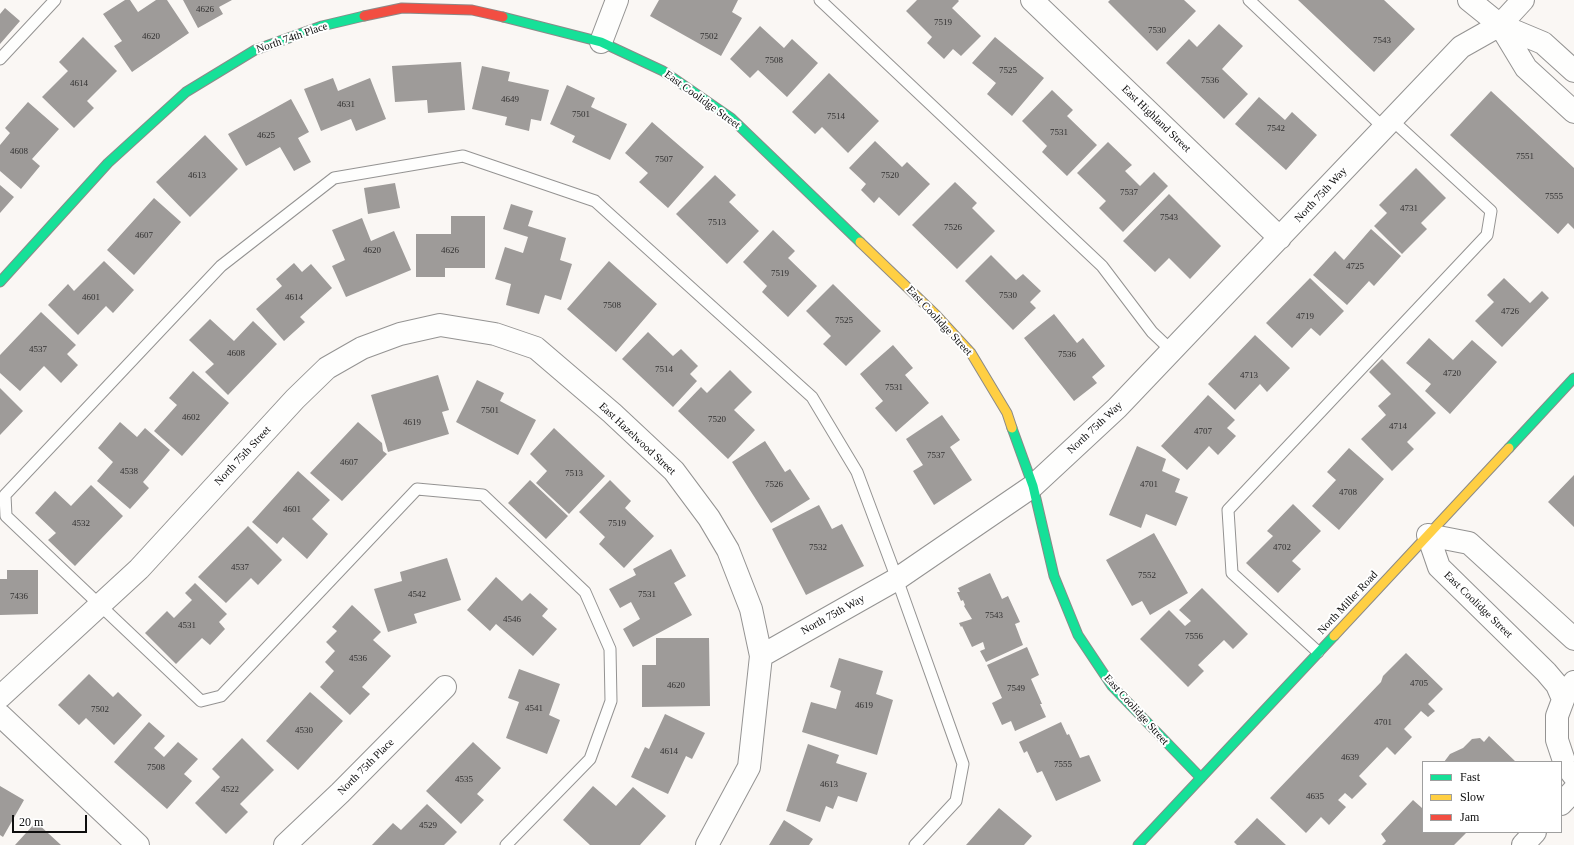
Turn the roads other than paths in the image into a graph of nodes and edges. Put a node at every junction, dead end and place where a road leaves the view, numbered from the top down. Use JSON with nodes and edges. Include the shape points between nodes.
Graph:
{"nodes":[{"id":1,"x":55,"y":0,"type":"edge"},
{"id":2,"x":617,"y":0,"type":"edge"},
{"id":3,"x":820,"y":0,"type":"edge"},
{"id":4,"x":1032,"y":0,"type":"edge"},
{"id":5,"x":1249,"y":0,"type":"edge"},
{"id":6,"x":1469,"y":0,"type":"edge"},
{"id":7,"x":1523,"y":0,"type":"edge"},
{"id":8,"x":1500,"y":25,"type":"junction"},
{"id":9,"x":601,"y":42,"type":"junction"},
{"id":10,"x":0,"y":59,"type":"edge"},
{"id":11,"x":1574,"y":71,"type":"edge"},
{"id":12,"x":1574,"y":112,"type":"edge"},
{"id":13,"x":1388,"y":124,"type":"junction"},
{"id":14,"x":1280,"y":238,"type":"junction"},
{"id":15,"x":0,"y":282,"type":"edge"},
{"id":16,"x":536,"y":348,"type":"joint"},
{"id":17,"x":1172,"y":351,"type":"junction"},
{"id":18,"x":1574,"y":378,"type":"edge"},
{"id":19,"x":1033,"y":486,"type":"junction"},
{"id":20,"x":1428,"y":535,"type":"junction"},
{"id":21,"x":897,"y":579,"type":"junction"},
{"id":22,"x":101,"y":604,"type":"junction"},
{"id":23,"x":1574,"y":639,"type":"edge"},
{"id":24,"x":1318,"y":652,"type":"junction"},
{"id":25,"x":761,"y":656,"type":"junction"},
{"id":26,"x":445,"y":688,"type":"dead end"},
{"id":27,"x":1568,"y":690,"type":"edge"},
{"id":28,"x":0,"y":697,"type":"edge"},
{"id":29,"x":0,"y":715,"type":"edge"},
{"id":30,"x":1574,"y":776,"type":"edge"},
{"id":31,"x":1201,"y":778,"type":"junction"},
{"id":32,"x":1574,"y":790,"type":"edge"},
{"id":33,"x":1562,"y":803,"type":"edge"},
{"id":34,"x":1534,"y":833,"type":"edge"},
{"id":35,"x":138,"y":845,"type":"edge"},
{"id":36,"x":285,"y":845,"type":"edge"},
{"id":37,"x":506,"y":845,"type":"edge"},
{"id":38,"x":707,"y":845,"type":"edge"},
{"id":39,"x":915,"y":845,"type":"edge"},
{"id":40,"x":1138,"y":845,"type":"edge"},
{"id":41,"x":1523,"y":845,"type":"edge"}],
"edges":[{"from":1,"to":10,"type":"lane"},
{"from":2,"to":9,"type":"street"},
{"from":3,"to":17,"type":"lane","via":[[1102,266],[1152,332]]},
{"from":4,"to":14,"type":"street","name":"East Highland Street"},
{"from":5,"to":13,"type":"lane"},
{"from":6,"to":8,"type":"street"},
{"from":7,"to":8,"type":"street","name":"North 75th Way"},
{"from":8,"to":11,"type":"street","via":[[1543,43]]},
{"from":8,"to":12,"type":"street","via":[[1526,68]]},
{"from":8,"to":13,"type":"street","name":"North 75th Way","via":[[1461,47]]},
{"from":9,"to":15,"type":"street","name":"North 74th Place","via":[[472,10],[402,8],[322,26],[255,50],[186,92],[108,163]]},
{"from":9,"to":19,"type":"street","name":"East Coolidge Street","via":[[662,71],[731,118],[936,315],[971,353],[1007,413]]},
{"from":13,"to":14,"type":"street","name":"North 75th Way"},
{"from":13,"to":24,"type":"lane","via":[[1492,212],[1487,235],[1228,510],[1232,573]]},
{"from":14,"to":17,"type":"street","name":"North 75th Way"},
{"from":16,"to":22,"type":"street","name":"North 75th Street","via":[[495,334],[440,326],[400,334],[362,348],[327,368],[295,399],[139,569]]},
{"from":16,"to":25,"type":"street","name":"East Hazelwood Street","via":[[612,413],[674,471],[709,518],[728,550],[748,601]]},
{"from":17,"to":19,"type":"street","name":"North 75th Way","via":[[1117,408]]},
{"from":18,"to":20,"type":"street","name":"North Miller Road"},
{"from":19,"to":21,"type":"street","name":"North 75th Way"},
{"from":19,"to":31,"type":"street","name":"East Coolidge Street","via":[[1054,576],[1078,635],[1112,686]]},
{"from":20,"to":23,"type":"street","via":[[1469,543]]},
{"from":20,"to":24,"type":"street","name":"North Miller Road"},
{"from":20,"to":27,"type":"street","name":"East Coolidge Street","via":[[1440,568],[1557,685]]},
{"from":21,"to":22,"type":"lane","via":[[857,472],[812,397],[595,201],[463,156],[334,178],[221,266],[5,495],[6,516]]},
{"from":21,"to":25,"type":"street","name":"North 75th Way"},
{"from":21,"to":39,"type":"lane","via":[[963,764],[956,801]]},
{"from":22,"to":28,"type":"street","name":"North 75th Street"},
{"from":22,"to":37,"type":"lane","via":[[201,701],[220,696],[418,489],[483,495],[585,592],[610,649],[611,701],[590,759]]},
{"from":24,"to":31,"type":"street","name":"North Miller Road"},
{"from":25,"to":38,"type":"street","via":[[749,766]]},
{"from":26,"to":36,"type":"street","name":"North 75th Place","via":[[340,794]]},
{"from":27,"to":30,"type":"street","via":[[1557,716],[1557,740],[1565,764]]},
{"from":29,"to":35,"type":"street"},
{"from":31,"to":40,"type":"street","name":"North Miller Road"},
{"from":32,"to":33,"type":"street"},
{"from":34,"to":41,"type":"street"}]}
